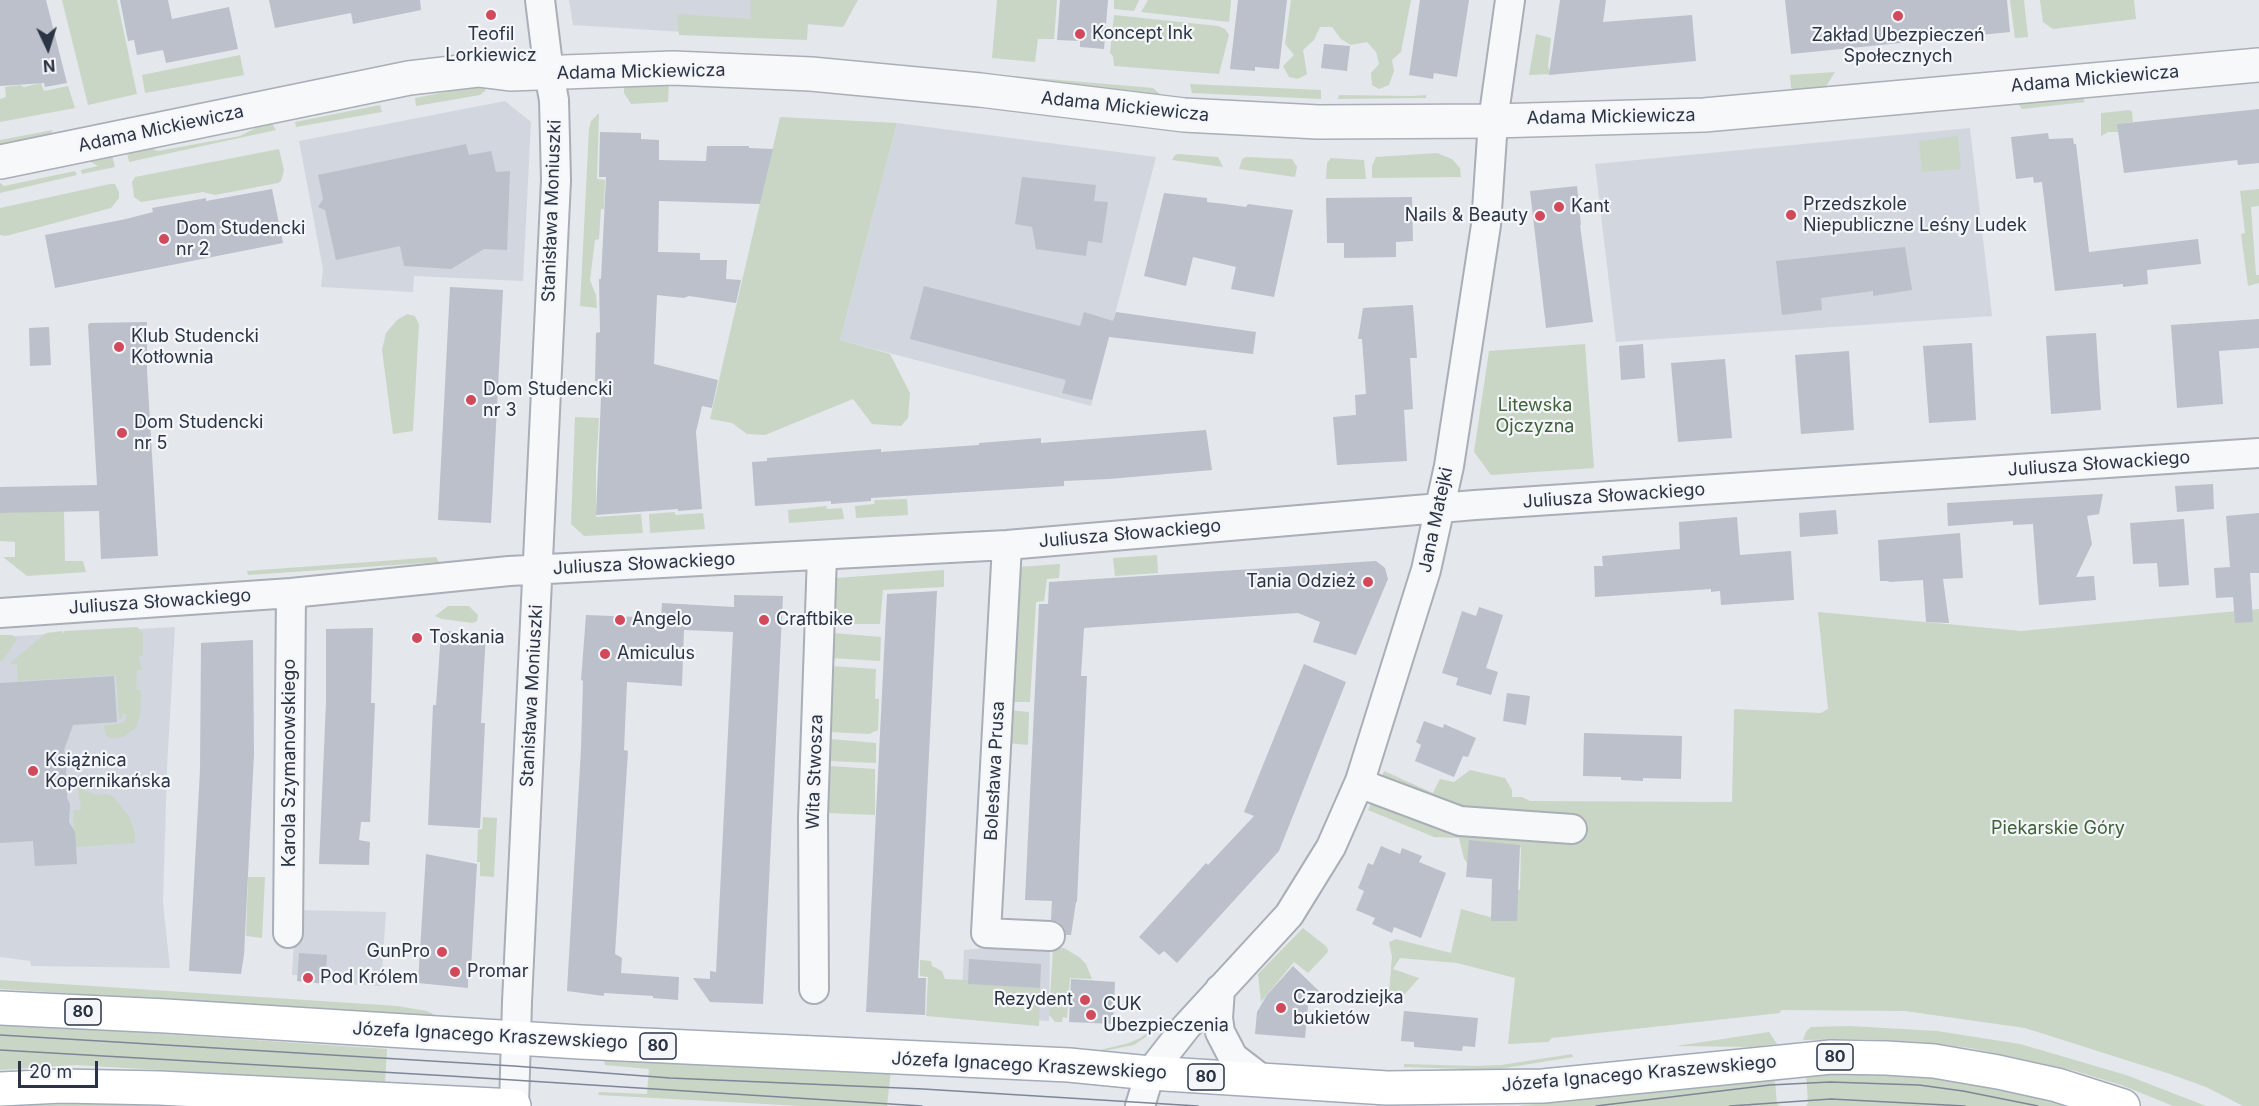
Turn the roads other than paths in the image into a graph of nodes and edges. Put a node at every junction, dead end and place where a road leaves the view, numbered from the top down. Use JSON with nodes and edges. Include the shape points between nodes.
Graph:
{"nodes":[{"id":1,"x":540,"y":0,"type":"edge"},
{"id":2,"x":1510,"y":0,"type":"edge"},
{"id":3,"x":2259,"y":65,"type":"edge"},
{"id":4,"x":549,"y":73,"type":"junction"},
{"id":5,"x":1492,"y":121,"type":"junction"},
{"id":6,"x":0,"y":162,"type":"edge"},
{"id":7,"x":2259,"y":453,"type":"edge"},
{"id":8,"x":1440,"y":509,"type":"junction"},
{"id":9,"x":1007,"y":545,"type":"junction"},
{"id":10,"x":822,"y":555,"type":"junction"},
{"id":11,"x":538,"y":569,"type":"junction"},
{"id":12,"x":291,"y":593,"type":"junction"},
{"id":13,"x":0,"y":613,"type":"edge"},
{"id":14,"x":1360,"y":782,"type":"junction"},
{"id":15,"x":1572,"y":830,"type":"dead end"},
{"id":16,"x":288,"y":933,"type":"dead end"},
{"id":17,"x":1050,"y":936,"type":"dead end"},
{"id":18,"x":1220,"y":988,"type":"junction"},
{"id":19,"x":813,"y":989,"type":"dead end"},
{"id":20,"x":0,"y":1008,"type":"edge"},
{"id":21,"x":516,"y":1038,"type":"junction"},
{"id":22,"x":1150,"y":1073,"type":"junction"},
{"id":23,"x":1263,"y":1080,"type":"junction"},
{"id":24,"x":0,"y":1089,"type":"edge"},
{"id":25,"x":514,"y":1106,"type":"edge"},
{"id":26,"x":1140,"y":1106,"type":"edge"},
{"id":27,"x":2123,"y":1106,"type":"edge"}],
"edges":[{"from":1,"to":4,"type":"street","name":"Stanisława Moniuszki"},
{"from":2,"to":5,"type":"street","name":"Jana Matejki"},
{"from":3,"to":5,"type":"street","name":"Adama Mickiewicza","via":[[1704,115]]},
{"from":4,"to":5,"type":"street","name":"Adama Mickiewicza","via":[[678,68],[811,74],[1184,115],[1318,122]]},
{"from":4,"to":6,"type":"street","name":"Adama Mickiewicza","via":[[478,70],[413,77]]},
{"from":4,"to":11,"type":"street","name":"Stanisława Moniuszki","via":[[555,100],[556,180]]},
{"from":5,"to":8,"type":"street","name":"Jana Matejki","via":[[1486,225]]},
{"from":7,"to":8,"type":"street","name":"Juliusza Słowackiego"},
{"from":8,"to":9,"type":"street","name":"Juliusza Słowackiego"},
{"from":8,"to":14,"type":"street","name":"Jana Matejki","via":[[1426,570]]},
{"from":9,"to":10,"type":"street","name":"Juliusza Słowackiego"},
{"from":9,"to":17,"type":"street","name":"Bolesława Prusa","via":[[986,933]]},
{"from":10,"to":11,"type":"street","name":"Juliusza Słowackiego"},
{"from":10,"to":19,"type":"street","name":"Wita Stwosza","via":[[813,817]]},
{"from":11,"to":12,"type":"street","name":"Juliusza Słowackiego"},
{"from":11,"to":21,"type":"street","name":"Stanisława Moniuszki"},
{"from":12,"to":13,"type":"street","name":"Juliusza Słowackiego"},
{"from":12,"to":16,"type":"street","name":"Karola Szymanowskiego"},
{"from":14,"to":15,"type":"street","via":[[1460,821]]},
{"from":14,"to":18,"type":"street","name":"Jana Matejki","via":[[1331,847],[1289,915]]},
{"from":18,"to":22,"type":"street","name":"Jana Matejki"},
{"from":18,"to":23,"type":"street","via":[[1220,1032],[1233,1057]]},
{"from":20,"to":21,"type":"main road","name":"Józefa Ignacego Kraszewskiego","number":"80"},
{"from":21,"to":22,"type":"main road","name":"Józefa Ignacego Kraszewskiego","number":"80","via":[[1069,1065]]},
{"from":21,"to":25,"type":"street","name":"Stanisława Moniuszki"},
{"from":22,"to":23,"type":"main road","name":"Józefa Ignacego Kraszewskiego","number":"80"},
{"from":22,"to":26,"type":"street","name":"Jana Matejki"},
{"from":23,"to":27,"type":"main road","name":"Józefa Ignacego Kraszewskiego","number":"80","via":[[1387,1088],[1543,1086],[1792,1060],[1886,1058],[1998,1072]]},
{"from":24,"to":25,"type":"main road","via":[[160,1088]]}]}
